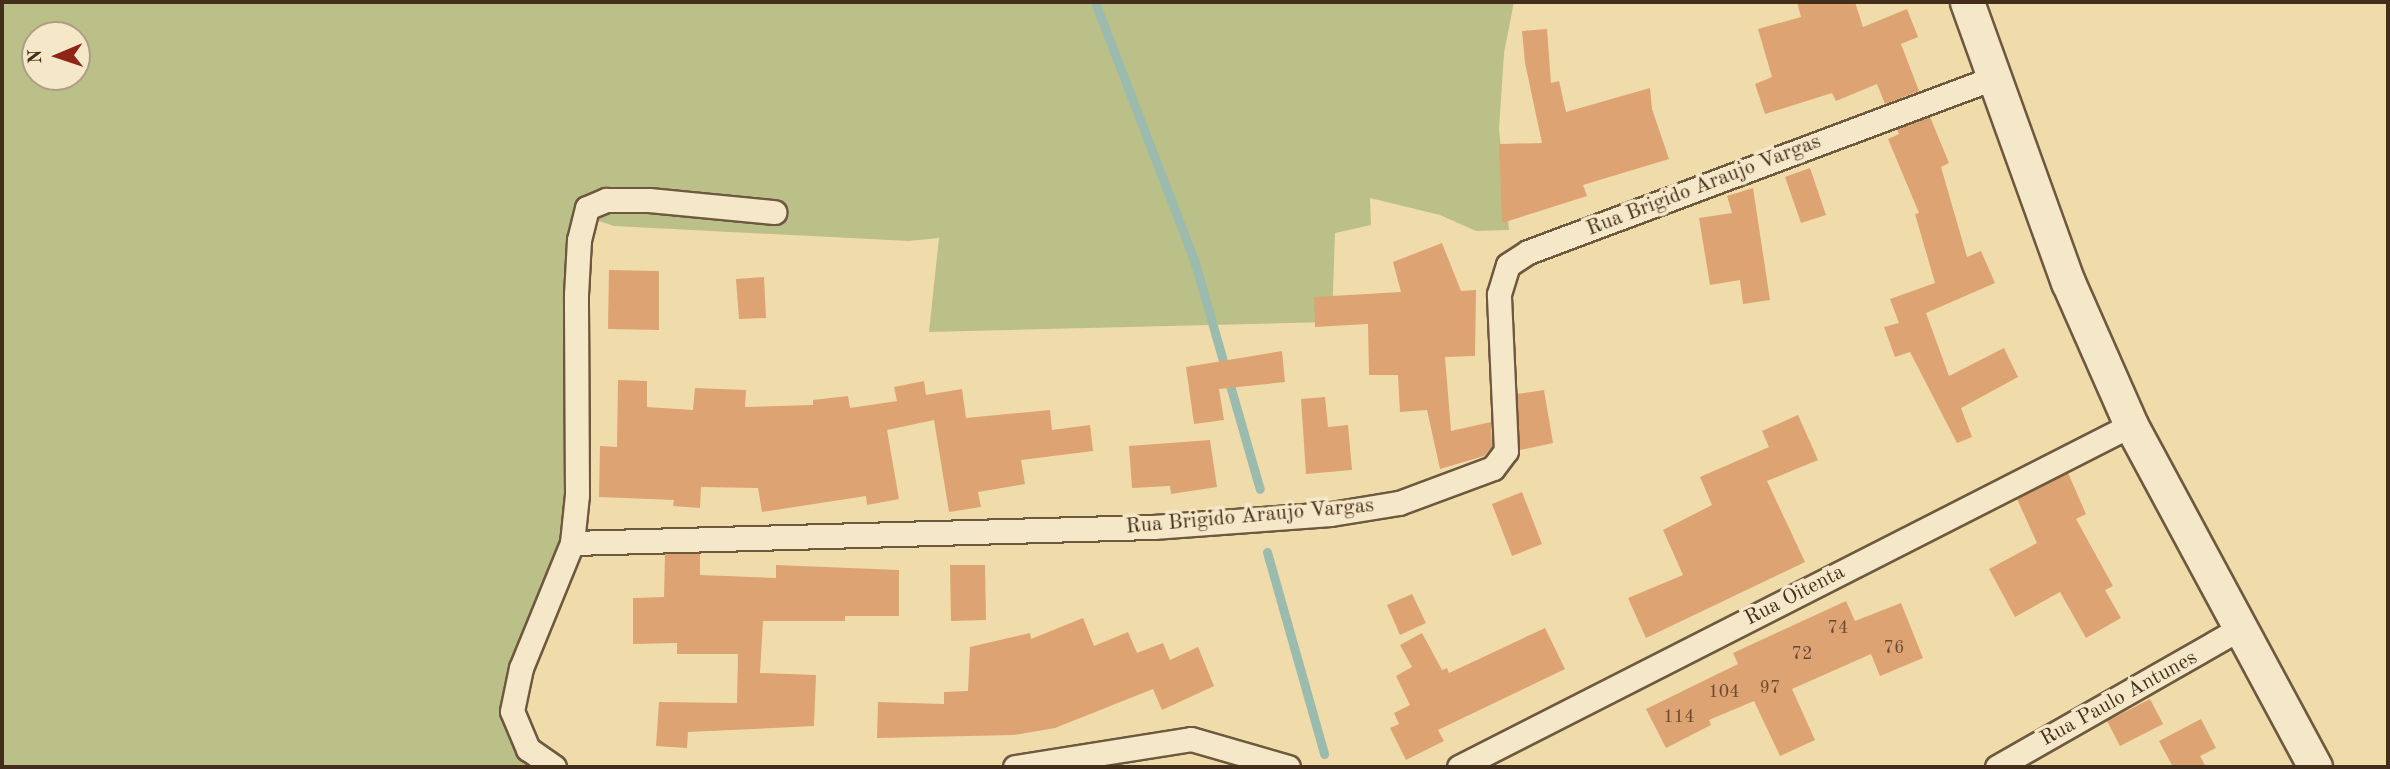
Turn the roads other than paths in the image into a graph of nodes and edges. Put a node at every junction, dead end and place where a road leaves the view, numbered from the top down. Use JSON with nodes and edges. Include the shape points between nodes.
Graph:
{"nodes":[{"id":1,"x":1967,"y":2,"type":"edge"},
{"id":2,"x":1994,"y":78,"type":"junction"},
{"id":3,"x":774,"y":212,"type":"dead end"},
{"id":4,"x":2131,"y":425,"type":"junction"},
{"id":5,"x":572,"y":543,"type":"junction"},
{"id":6,"x":2239,"y":629,"type":"junction"},
{"id":7,"x":554,"y":767,"type":"edge"},
{"id":8,"x":1014,"y":767,"type":"edge"},
{"id":9,"x":1287,"y":767,"type":"edge"},
{"id":10,"x":1459,"y":767,"type":"edge"},
{"id":11,"x":1997,"y":767,"type":"edge"},
{"id":12,"x":2315,"y":767,"type":"edge"}],
"edges":[{"from":1,"to":2,"type":"main road"},
{"from":2,"to":4,"type":"main road","via":[[2068,282]]},
{"from":2,"to":5,"type":"street","name":"Rua Brigido Araujo Vargas","via":[[1528,252],[1508,265],[1499,294],[1506,451],[1493,468],[1399,503],[1331,514],[1153,527]]},
{"from":3,"to":5,"type":"street","via":[[649,200],[606,200],[587,208],[579,240],[576,295],[577,495]]},
{"from":4,"to":6,"type":"main road"},
{"from":4,"to":10,"type":"street","name":"Rua Oitenta"},
{"from":5,"to":7,"type":"street","via":[[520,668],[512,711],[528,749]]},
{"from":6,"to":11,"type":"street","name":"Rua Paulo Antunes"},
{"from":6,"to":12,"type":"main road"},
{"from":8,"to":9,"type":"street","via":[[1191,739]]}]}
